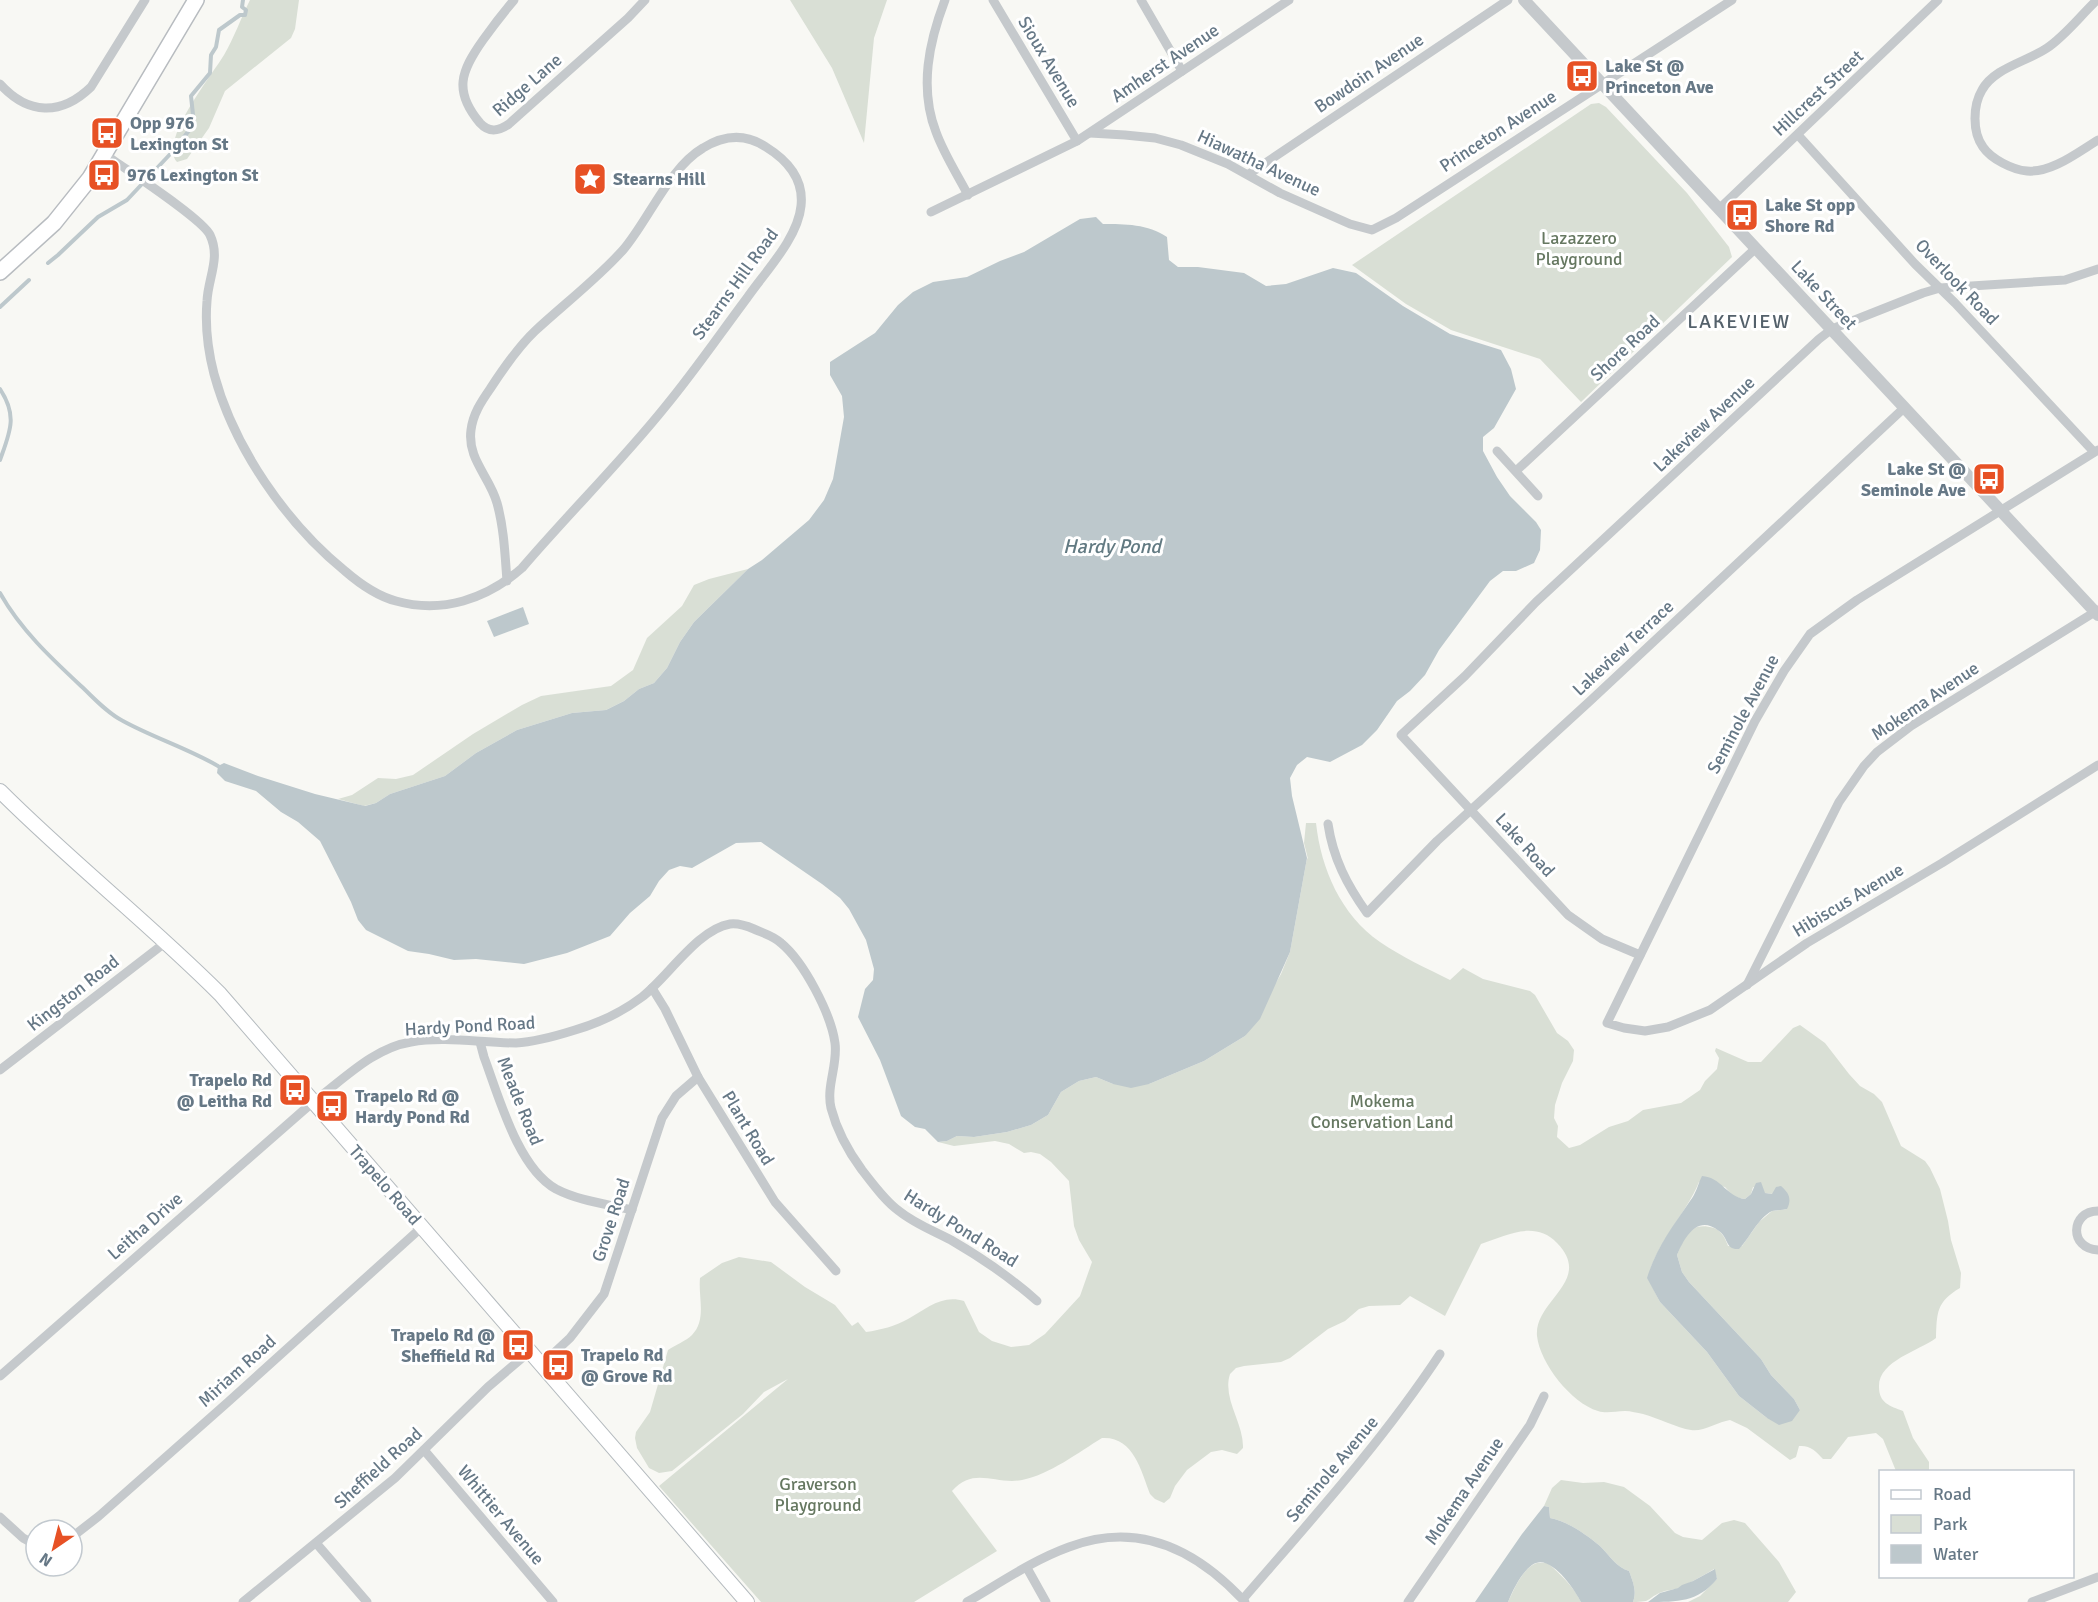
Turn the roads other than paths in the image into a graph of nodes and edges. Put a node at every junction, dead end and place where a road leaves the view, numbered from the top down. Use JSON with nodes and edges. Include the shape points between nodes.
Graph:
{"nodes":[{"id":1,"x":146,"y":0,"type":"edge"},
{"id":2,"x":196,"y":0,"type":"edge"},
{"id":3,"x":514,"y":0,"type":"edge"},
{"id":4,"x":645,"y":0,"type":"edge"},
{"id":5,"x":945,"y":0,"type":"edge"},
{"id":6,"x":993,"y":0,"type":"edge"},
{"id":7,"x":1141,"y":0,"type":"edge"},
{"id":8,"x":1289,"y":0,"type":"edge"},
{"id":9,"x":1508,"y":0,"type":"edge"},
{"id":10,"x":1524,"y":0,"type":"edge"},
{"id":11,"x":1732,"y":0,"type":"edge"},
{"id":12,"x":1938,"y":0,"type":"edge"},
{"id":13,"x":2097,"y":0,"type":"edge"},
{"id":14,"x":1182,"y":71,"type":"junction"},
{"id":15,"x":1601,"y":84,"type":"junction"},
{"id":16,"x":0,"y":85,"type":"edge"},
{"id":17,"x":1090,"y":133,"type":"junction"},
{"id":18,"x":1798,"y":135,"type":"junction"},
{"id":19,"x":2098,"y":140,"type":"edge"},
{"id":20,"x":1077,"y":141,"type":"junction"},
{"id":21,"x":106,"y":155,"type":"junction"},
{"id":22,"x":1249,"y":174,"type":"junction"},
{"id":23,"x":968,"y":195,"type":"junction"},
{"id":24,"x":1719,"y":209,"type":"junction"},
{"id":25,"x":931,"y":212,"type":"dead end"},
{"id":26,"x":1372,"y":230,"type":"joint"},
{"id":27,"x":1756,"y":248,"type":"junction"},
{"id":28,"x":2098,"y":269,"type":"edge"},
{"id":29,"x":0,"y":272,"type":"edge"},
{"id":30,"x":1940,"y":288,"type":"junction"},
{"id":31,"x":1832,"y":329,"type":"junction"},
{"id":32,"x":1904,"y":408,"type":"junction"},
{"id":33,"x":1497,"y":451,"type":"dead end"},
{"id":34,"x":2096,"y":451,"type":"edge"},
{"id":35,"x":1516,"y":471,"type":"junction"},
{"id":36,"x":1538,"y":496,"type":"dead end"},
{"id":37,"x":1999,"y":510,"type":"junction"},
{"id":38,"x":507,"y":581,"type":"junction"},
{"id":39,"x":2097,"y":613,"type":"edge"},
{"id":40,"x":1401,"y":735,"type":"joint"},
{"id":41,"x":2098,"y":765,"type":"edge"},
{"id":42,"x":0,"y":791,"type":"edge"},
{"id":43,"x":1472,"y":810,"type":"junction"},
{"id":44,"x":1328,"y":824,"type":"dead end"},
{"id":45,"x":166,"y":942,"type":"junction"},
{"id":46,"x":1640,"y":955,"type":"junction"},
{"id":47,"x":1746,"y":987,"type":"junction"},
{"id":48,"x":652,"y":988,"type":"junction"},
{"id":49,"x":1607,"y":1023,"type":"joint"},
{"id":50,"x":480,"y":1042,"type":"junction"},
{"id":51,"x":0,"y":1071,"type":"edge"},
{"id":52,"x":698,"y":1077,"type":"junction"},
{"id":53,"x":314,"y":1102,"type":"junction"},
{"id":54,"x":632,"y":1210,"type":"junction"},
{"id":55,"x":2098,"y":1211,"type":"edge"},
{"id":56,"x":422,"y":1227,"type":"junction"},
{"id":57,"x":2098,"y":1250,"type":"edge"},
{"id":58,"x":836,"y":1271,"type":"dead end"},
{"id":59,"x":1037,"y":1301,"type":"dead end"},
{"id":60,"x":529,"y":1352,"type":"junction"},
{"id":61,"x":1440,"y":1354,"type":"dead end"},
{"id":62,"x":541,"y":1365,"type":"junction"},
{"id":63,"x":0,"y":1376,"type":"edge"},
{"id":64,"x":1544,"y":1396,"type":"dead end"},
{"id":65,"x":424,"y":1450,"type":"junction"},
{"id":66,"x":0,"y":1517,"type":"edge"},
{"id":67,"x":84,"y":1528,"type":"edge"},
{"id":68,"x":24,"y":1539,"type":"edge"},
{"id":69,"x":316,"y":1543,"type":"junction"},
{"id":70,"x":1027,"y":1568,"type":"junction"},
{"id":71,"x":2098,"y":1577,"type":"edge"},
{"id":72,"x":1244,"y":1601,"type":"edge"},
{"id":73,"x":243,"y":1602,"type":"edge"},
{"id":74,"x":367,"y":1602,"type":"edge"},
{"id":75,"x":554,"y":1602,"type":"edge"},
{"id":76,"x":747,"y":1602,"type":"edge"},
{"id":77,"x":968,"y":1602,"type":"edge"},
{"id":78,"x":1046,"y":1602,"type":"edge"},
{"id":79,"x":1408,"y":1602,"type":"edge"},
{"id":80,"x":2032,"y":1602,"type":"edge"}],
"edges":[{"from":1,"to":16,"type":"street","via":[[80,98],[49,109],[22,102]]},
{"from":2,"to":21,"type":"main road"},
{"from":3,"to":4,"type":"street","name":"Ridge Lane","via":[[471,56],[462,82],[474,114],[490,130],[500,130],[509,124]]},
{"from":5,"to":23,"type":"street","via":[[929,50],[928,104],[935,131]]},
{"from":6,"to":20,"type":"street","name":"Sioux Avenue"},
{"from":7,"to":14,"type":"street"},
{"from":8,"to":14,"type":"street","name":"Amherst Avenue"},
{"from":9,"to":22,"type":"street","name":"Bowdoin Avenue"},
{"from":10,"to":15,"type":"street","name":"Lake Street"},
{"from":11,"to":15,"type":"street","name":"Princeton Avenue"},
{"from":12,"to":18,"type":"street","name":"Hillcrest Street"},
{"from":13,"to":19,"type":"street","via":[[2049,47],[1989,80],[1976,105],[1976,121],[1982,147],[2010,166],[2026,171],[2063,161]]},
{"from":14,"to":17,"type":"street","name":"Amherst Avenue"},
{"from":15,"to":24,"type":"street","name":"Lake Street"},
{"from":15,"to":26,"type":"street","name":"Princeton Avenue"},
{"from":17,"to":20,"type":"street"},
{"from":17,"to":22,"type":"street","name":"Hiawatha Avenue","via":[[1181,145]]},
{"from":18,"to":24,"type":"street","name":"Hillcrest Street"},
{"from":18,"to":30,"type":"street","name":"Overlook Road"},
{"from":20,"to":23,"type":"street"},
{"from":21,"to":29,"type":"main road","via":[[54,223]]},
{"from":21,"to":38,"type":"street","name":"Stearns Hill Road","via":[[209,232],[215,251],[207,300],[207,330],[213,372],[223,403],[264,480],[313,542],[363,586],[395,601],[424,606],[453,603],[487,594]]},
{"from":22,"to":26,"type":"street","name":"Hiawatha Avenue","via":[[1290,197]]},
{"from":23,"to":25,"type":"street"},
{"from":24,"to":27,"type":"street","name":"Lake Street"},
{"from":27,"to":31,"type":"street","name":"Lake Street"},
{"from":27,"to":35,"type":"street","name":"Shore Road"},
{"from":28,"to":30,"type":"street","name":"Lakeview Avenue","via":[[2065,280]]},
{"from":30,"to":31,"type":"street","name":"Lakeview Avenue"},
{"from":30,"to":34,"type":"street","name":"Overlook Road"},
{"from":31,"to":32,"type":"street","name":"Lake Street"},
{"from":31,"to":40,"type":"street","name":"Lakeview Avenue","via":[[1536,602]]},
{"from":32,"to":37,"type":"street","name":"Lake Street"},
{"from":32,"to":43,"type":"street","name":"Lakeview Terrace"},
{"from":33,"to":35,"type":"street"},
{"from":34,"to":37,"type":"street","name":"Seminole Avenue"},
{"from":35,"to":36,"type":"street"},
{"from":37,"to":39,"type":"street","name":"Lake Street"},
{"from":37,"to":46,"type":"street","name":"Seminole Avenue","via":[[1857,600],[1810,634],[1798,648],[1755,721]]},
{"from":38,"to":38,"type":"street","name":"Stearns Hill Road","via":[[498,506],[471,450],[477,409],[498,375],[533,333],[624,248],[676,174],[701,149],[736,136],[752,139],[788,164],[800,184],[802,205],[797,225],[665,406]]},
{"from":39,"to":47,"type":"street","name":"Mokema Avenue","via":[[1911,726],[1877,752],[1839,802]]},
{"from":40,"to":43,"type":"street","name":"Lake Road"},
{"from":41,"to":47,"type":"street","name":"Hibiscus Avenue","via":[[1807,943]]},
{"from":42,"to":45,"type":"main road","name":"Trapelo Road"},
{"from":43,"to":44,"type":"street","name":"Lakeview Terrace","via":[[1367,913],[1338,865]]},
{"from":43,"to":46,"type":"street","name":"Lake Road","via":[[1568,915],[1602,939]]},
{"from":45,"to":51,"type":"street","name":"Kingston Road"},
{"from":45,"to":53,"type":"main road","name":"Trapelo Road","via":[[220,994]]},
{"from":46,"to":49,"type":"street","name":"Seminole Avenue"},
{"from":47,"to":49,"type":"street","name":"Hibiscus Avenue","via":[[1710,1010],[1668,1027],[1645,1030]]},
{"from":48,"to":50,"type":"street","name":"Hardy Pond Road","via":[[620,1012],[554,1037],[519,1043]]},
{"from":48,"to":52,"type":"street","name":"Plant Road"},
{"from":48,"to":59,"type":"street","name":"Hardy Pond Road","via":[[719,927],[748,927],[781,942],[814,987],[835,1042],[830,1106],[850,1153],[896,1210],[973,1253]]},
{"from":50,"to":53,"type":"street","name":"Hardy Pond Road","via":[[410,1042],[389,1048],[342,1078]]},
{"from":50,"to":54,"type":"street","name":"Meade Road","via":[[524,1157],[538,1175],[577,1197]]},
{"from":52,"to":54,"type":"street","name":"Grove Road","via":[[676,1096],[662,1118]]},
{"from":52,"to":58,"type":"street","name":"Plant Road","via":[[776,1202]]},
{"from":53,"to":56,"type":"main road","name":"Trapelo Road"},
{"from":53,"to":63,"type":"street","name":"Leitha Drive"},
{"from":54,"to":62,"type":"street","name":"Grove Road","via":[[604,1294],[570,1338]]},
{"from":55,"to":57,"type":"street","via":[[2081,1218],[2076,1230],[2082,1244]]},
{"from":56,"to":60,"type":"main road","name":"Trapelo Road"},
{"from":56,"to":67,"type":"street","name":"Miriam Road"},
{"from":60,"to":62,"type":"main road","name":"Trapelo Road"},
{"from":60,"to":65,"type":"street","name":"Sheffield Road"},
{"from":61,"to":72,"type":"street","name":"Seminole Avenue","via":[[1373,1447]]},
{"from":62,"to":76,"type":"main road","name":"Trapelo Road"},
{"from":64,"to":79,"type":"street","name":"Mokema Avenue","via":[[1530,1425]]},
{"from":65,"to":69,"type":"street","name":"Sheffield Road"},
{"from":65,"to":75,"type":"street","name":"Whittier Avenue"},
{"from":66,"to":68,"type":"street"},
{"from":69,"to":73,"type":"street","name":"Sheffield Road"},
{"from":69,"to":74,"type":"street"},
{"from":70,"to":72,"type":"street","via":[[1068,1546],[1105,1537],[1133,1537],[1170,1545],[1208,1568]]},
{"from":70,"to":77,"type":"street"},
{"from":70,"to":78,"type":"street"},
{"from":71,"to":80,"type":"street"}]}
